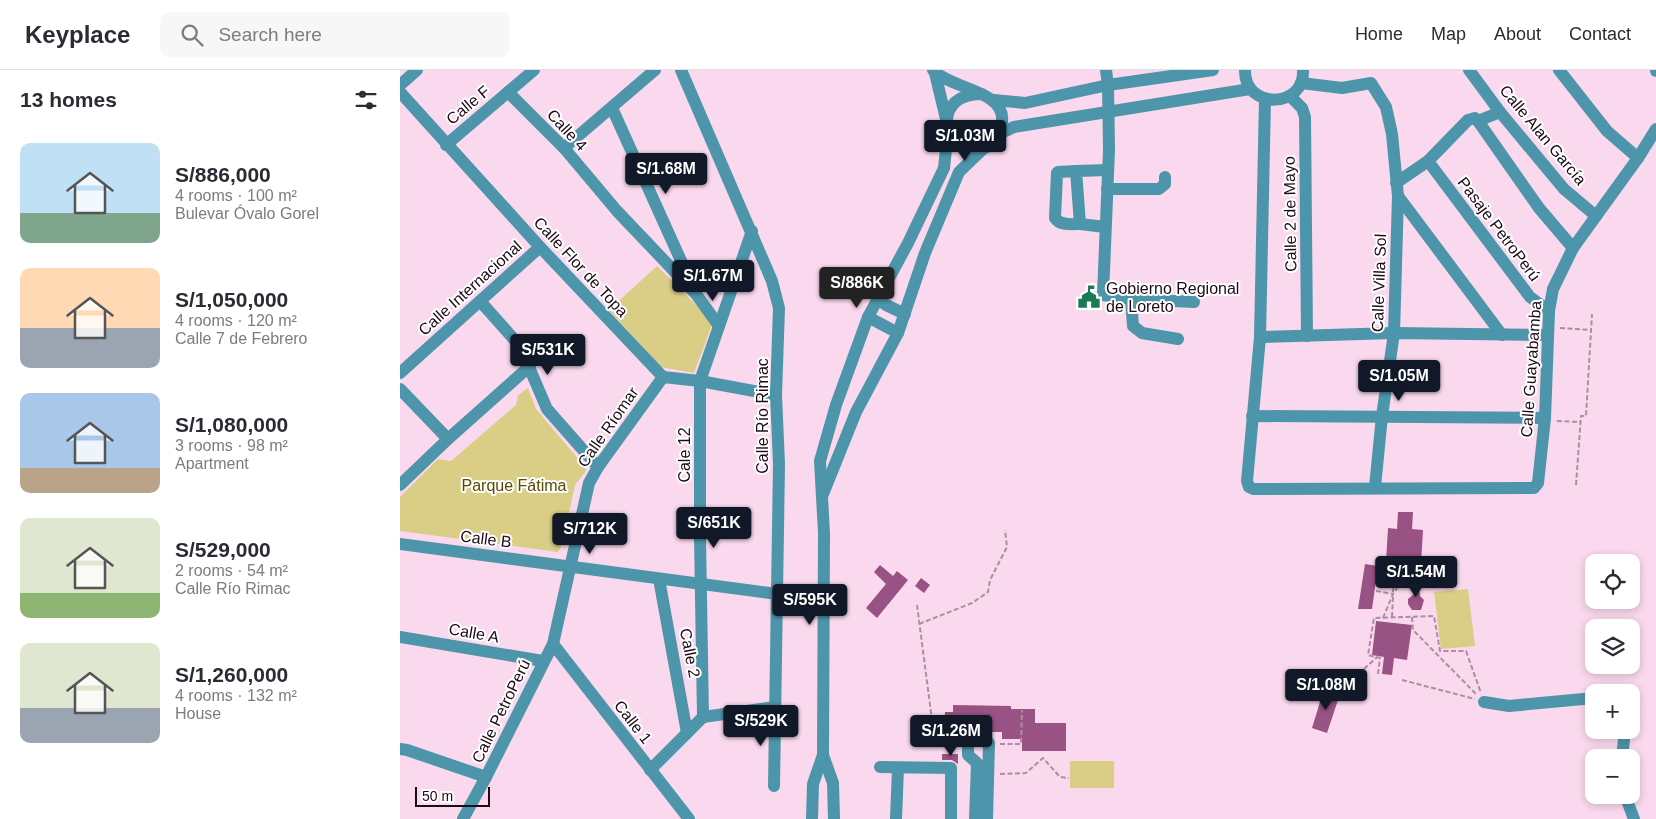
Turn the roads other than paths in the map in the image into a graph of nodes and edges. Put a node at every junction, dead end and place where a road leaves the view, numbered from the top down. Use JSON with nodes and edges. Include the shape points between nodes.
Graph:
{"nodes":[{"id":1,"x":417,"y":70,"type":"edge"},
{"id":2,"x":534,"y":70,"type":"edge"},
{"id":3,"x":655,"y":70,"type":"edge"},
{"id":4,"x":681,"y":70,"type":"edge"},
{"id":5,"x":1106,"y":70,"type":"edge"},
{"id":6,"x":1214,"y":70,"type":"edge"},
{"id":7,"x":1245,"y":70,"type":"edge"},
{"id":8,"x":1303,"y":70,"type":"edge"},
{"id":9,"x":1559,"y":70,"type":"edge"},
{"id":10,"x":934,"y":71,"type":"edge"},
{"id":11,"x":1472,"y":71,"type":"edge"},
{"id":12,"x":1301,"y":83,"type":"junction"},
{"id":13,"x":400,"y":85,"type":"edge"},
{"id":14,"x":1108,"y":85,"type":"junction"},
{"id":15,"x":1250,"y":89,"type":"junction"},
{"id":16,"x":400,"y":92,"type":"edge"},
{"id":17,"x":508,"y":92,"type":"junction"},
{"id":18,"x":1290,"y":96,"type":"junction"},
{"id":19,"x":988,"y":97,"type":"junction"},
{"id":20,"x":1265,"y":99,"type":"junction"},
{"id":21,"x":612,"y":108,"type":"junction"},
{"id":22,"x":1108,"y":112,"type":"junction"},
{"id":23,"x":1500,"y":112,"type":"junction"},
{"id":24,"x":1478,"y":121,"type":"junction"},
{"id":25,"x":947,"y":127,"type":"junction"},
{"id":26,"x":1656,"y":129,"type":"edge"},
{"id":27,"x":1001,"y":133,"type":"junction"},
{"id":28,"x":446,"y":145,"type":"junction"},
{"id":29,"x":564,"y":148,"type":"junction"},
{"id":30,"x":983,"y":149,"type":"junction"},
{"id":31,"x":1638,"y":158,"type":"junction"},
{"id":32,"x":1428,"y":161,"type":"junction"},
{"id":33,"x":1076,"y":170,"type":"junction"},
{"id":34,"x":1108,"y":170,"type":"junction"},
{"id":35,"x":1165,"y":177,"type":"dead end"},
{"id":36,"x":1107,"y":188,"type":"junction"},
{"id":37,"x":1397,"y":190,"type":"junction"},
{"id":38,"x":1596,"y":216,"type":"junction"},
{"id":39,"x":1080,"y":224,"type":"junction"},
{"id":40,"x":1105,"y":227,"type":"junction"},
{"id":41,"x":752,"y":231,"type":"junction"},
{"id":42,"x":540,"y":247,"type":"junction"},
{"id":43,"x":1573,"y":248,"type":"junction"},
{"id":44,"x":696,"y":294,"type":"junction"},
{"id":45,"x":878,"y":299,"type":"junction"},
{"id":46,"x":1131,"y":299,"type":"junction"},
{"id":47,"x":480,"y":302,"type":"junction"},
{"id":48,"x":1194,"y":302,"type":"dead end"},
{"id":49,"x":1549,"y":311,"type":"junction"},
{"id":50,"x":905,"y":314,"type":"junction"},
{"id":51,"x":868,"y":317,"type":"junction"},
{"id":52,"x":719,"y":326,"type":"junction"},
{"id":53,"x":1548,"y":331,"type":"junction"},
{"id":54,"x":898,"y":333,"type":"junction"},
{"id":55,"x":1394,"y":333,"type":"junction"},
{"id":56,"x":1502,"y":335,"type":"junction"},
{"id":57,"x":1308,"y":336,"type":"junction"},
{"id":58,"x":1260,"y":337,"type":"junction"},
{"id":59,"x":1178,"y":339,"type":"dead end"},
{"id":60,"x":530,"y":366,"type":"junction"},
{"id":61,"x":400,"y":373,"type":"edge"},
{"id":62,"x":663,"y":377,"type":"junction"},
{"id":63,"x":700,"y":381,"type":"junction"},
{"id":64,"x":400,"y":389,"type":"edge"},
{"id":65,"x":776,"y":395,"type":"junction"},
{"id":66,"x":1252,"y":416,"type":"junction"},
{"id":67,"x":1382,"y":416,"type":"junction"},
{"id":68,"x":1545,"y":419,"type":"junction"},
{"id":69,"x":448,"y":440,"type":"junction"},
{"id":70,"x":598,"y":468,"type":"junction"},
{"id":71,"x":400,"y":485,"type":"edge"},
{"id":72,"x":1375,"y":488,"type":"junction"},
{"id":73,"x":822,"y":497,"type":"junction"},
{"id":74,"x":400,"y":544,"type":"edge"},
{"id":75,"x":572,"y":566,"type":"junction"},
{"id":76,"x":659,"y":579,"type":"junction"},
{"id":77,"x":700,"y":584,"type":"junction"},
{"id":78,"x":777,"y":594,"type":"junction"},
{"id":79,"x":400,"y":637,"type":"edge"},
{"id":80,"x":553,"y":644,"type":"junction"},
{"id":81,"x":544,"y":661,"type":"junction"},
{"id":82,"x":1585,"y":699,"type":"edge"},
{"id":83,"x":1484,"y":702,"type":"road end"},
{"id":84,"x":775,"y":707,"type":"junction"},
{"id":85,"x":703,"y":717,"type":"junction"},
{"id":86,"x":687,"y":733,"type":"junction"},
{"id":87,"x":400,"y":749,"type":"edge"},
{"id":88,"x":822,"y":755,"type":"junction"},
{"id":89,"x":880,"y":767,"type":"dead end"},
{"id":90,"x":898,"y":768,"type":"junction"},
{"id":91,"x":650,"y":770,"type":"junction"},
{"id":92,"x":486,"y":777,"type":"junction"},
{"id":93,"x":774,"y":786,"type":"dead end"},
{"id":94,"x":1628,"y":804,"type":"edge"},
{"id":95,"x":462,"y":819,"type":"edge"},
{"id":96,"x":689,"y":819,"type":"edge"},
{"id":97,"x":812,"y":819,"type":"edge"},
{"id":98,"x":834,"y":819,"type":"edge"},
{"id":99,"x":896,"y":819,"type":"edge"},
{"id":100,"x":951,"y":819,"type":"edge"},
{"id":101,"x":975,"y":819,"type":"edge"},
{"id":102,"x":987,"y":819,"type":"edge"},
{"id":103,"x":1634,"y":819,"type":"edge"}],
"edges":[{"from":1,"to":13,"type":"street"},
{"from":2,"to":17,"type":"street","name":"Calle F"},
{"from":3,"to":21,"type":"street"},
{"from":4,"to":41,"type":"street","name":"Calle Río Rimac"},
{"from":5,"to":14,"type":"street"},
{"from":6,"to":14,"type":"street"},
{"from":7,"to":15,"type":"street"},
{"from":8,"to":12,"type":"street"},
{"from":9,"to":31,"type":"street","via":[[1607,131]]},
{"from":10,"to":19,"type":"street"},
{"from":10,"to":25,"type":"street"},
{"from":11,"to":23,"type":"street","name":"Calle Alan García"},
{"from":12,"to":18,"type":"street"},
{"from":12,"to":37,"type":"street","name":"Calle Villa Sol","via":[[1342,88],[1371,83],[1386,107]]},
{"from":14,"to":19,"type":"street","via":[[1025,103]]},
{"from":14,"to":22,"type":"street"},
{"from":15,"to":20,"type":"street"},
{"from":15,"to":22,"type":"street"},
{"from":16,"to":28,"type":"street","name":"Calle Flor de Topa"},
{"from":17,"to":28,"type":"street","name":"Calle F"},
{"from":17,"to":29,"type":"street","name":"Calle 4"},
{"from":18,"to":20,"type":"street"},
{"from":18,"to":57,"type":"street","name":"Calle 2 de Mayo","via":[[1302,108],[1305,117]]},
{"from":19,"to":25,"type":"street","via":[[969,94],[957,100],[949,110]]},
{"from":19,"to":27,"type":"street","via":[[1003,116]]},
{"from":20,"to":58,"type":"street"},
{"from":21,"to":29,"type":"street"},
{"from":21,"to":44,"type":"street"},
{"from":22,"to":27,"type":"street","via":[[1014,127]]},
{"from":22,"to":34,"type":"street"},
{"from":23,"to":24,"type":"street"},
{"from":23,"to":38,"type":"street","name":"Calle Alan García","via":[[1564,189]]},
{"from":24,"to":32,"type":"street","via":[[1475,118],[1468,120]]},
{"from":24,"to":43,"type":"street","via":[[1539,208]]},
{"from":25,"to":30,"type":"street","via":[[959,145],[970,150]]},
{"from":25,"to":45,"type":"street","via":[[944,168]]},
{"from":26,"to":31,"type":"street","name":"Calle Guayabamba"},
{"from":27,"to":30,"type":"street","via":[[994,143]]},
{"from":28,"to":42,"type":"street","name":"Calle Flor de Topa"},
{"from":29,"to":44,"type":"street","name":"Calle 4","via":[[617,211]]},
{"from":30,"to":50,"type":"street","via":[[959,172],[925,253]]},
{"from":31,"to":38,"type":"street","name":"Calle Guayabamba"},
{"from":32,"to":37,"type":"street"},
{"from":32,"to":49,"type":"street","name":"Pasaje PetroPerú","via":[[1530,297]]},
{"from":33,"to":34,"type":"street"},
{"from":33,"to":39,"type":"street"},
{"from":33,"to":39,"type":"street","via":[[1057,173],[1055,218],[1063,224]]},
{"from":34,"to":36,"type":"street"},
{"from":35,"to":36,"type":"street","via":[[1165,184],[1159,189]]},
{"from":36,"to":40,"type":"street"},
{"from":37,"to":55,"type":"street","name":"Calle Villa Sol"},
{"from":37,"to":56,"type":"street"},
{"from":38,"to":43,"type":"street","name":"Calle Guayabamba"},
{"from":39,"to":40,"type":"street"},
{"from":40,"to":46,"type":"street","via":[[1103,295]]},
{"from":41,"to":52,"type":"street","name":"Cale 12"},
{"from":41,"to":65,"type":"street","name":"Calle Río Rimac","via":[[779,308]]},
{"from":42,"to":47,"type":"street","name":"Calle Internacional"},
{"from":42,"to":62,"type":"street","name":"Calle Flor de Topa"},
{"from":43,"to":49,"type":"street","name":"Calle Guayabamba","via":[[1553,289]]},
{"from":44,"to":52,"type":"street","name":"Calle 4"},
{"from":45,"to":50,"type":"street"},
{"from":45,"to":51,"type":"street"},
{"from":46,"to":48,"type":"street"},
{"from":46,"to":59,"type":"street","via":[[1133,326],[1142,333]]},
{"from":47,"to":60,"type":"street","via":[[520,346]]},
{"from":47,"to":61,"type":"street","name":"Calle Internacional"},
{"from":49,"to":53,"type":"street","name":"Calle Guayabamba"},
{"from":50,"to":54,"type":"street"},
{"from":51,"to":54,"type":"street"},
{"from":51,"to":73,"type":"street","via":[[836,405],[820,461]]},
{"from":52,"to":63,"type":"street","name":"Cale 12"},
{"from":53,"to":56,"type":"street"},
{"from":53,"to":68,"type":"street","name":"Calle Guayabamba"},
{"from":54,"to":73,"type":"street","via":[[856,412]]},
{"from":55,"to":56,"type":"street"},
{"from":55,"to":57,"type":"street"},
{"from":55,"to":67,"type":"street","name":"Calle Villa Sol"},
{"from":57,"to":58,"type":"street"},
{"from":58,"to":66,"type":"street"},
{"from":60,"to":69,"type":"street"},
{"from":60,"to":70,"type":"street","via":[[547,409]]},
{"from":62,"to":63,"type":"street"},
{"from":62,"to":70,"type":"street","name":"Calle Ríomar"},
{"from":63,"to":65,"type":"street"},
{"from":63,"to":77,"type":"street","name":"Cale 12"},
{"from":64,"to":69,"type":"street"},
{"from":65,"to":78,"type":"street","name":"Calle Río Rimac","via":[[779,464]]},
{"from":66,"to":67,"type":"street"},
{"from":66,"to":72,"type":"street","via":[[1249,487]]},
{"from":67,"to":68,"type":"street"},
{"from":67,"to":72,"type":"street","name":"Calle Villa Sol"},
{"from":68,"to":72,"type":"street","name":"Calle Guayabamba","via":[[1538,483],[1532,489]]},
{"from":69,"to":71,"type":"street"},
{"from":70,"to":75,"type":"street","name":"Calle Ríomar","via":[[589,483]]},
{"from":73,"to":88,"type":"street"},
{"from":74,"to":75,"type":"street","name":"Calle B"},
{"from":75,"to":76,"type":"street","name":"Calle B"},
{"from":75,"to":80,"type":"street","name":"Calle Ríomar"},
{"from":76,"to":77,"type":"street","name":"Calle B"},
{"from":76,"to":86,"type":"street","name":"Calle 2"},
{"from":77,"to":78,"type":"street","name":"Calle B"},
{"from":77,"to":85,"type":"street","name":"Cale 12"},
{"from":78,"to":84,"type":"street","name":"Calle Río Rimac"},
{"from":79,"to":81,"type":"street","name":"Calle A"},
{"from":80,"to":81,"type":"street","name":"Calle PetroPerú"},
{"from":80,"to":91,"type":"street","name":"Calle 1"},
{"from":81,"to":92,"type":"street","name":"Calle PetroPerú"},
{"from":82,"to":83,"type":"street","via":[[1509,706]]},
{"from":84,"to":85,"type":"street"},
{"from":84,"to":93,"type":"street","name":"Calle Río Rimac"},
{"from":85,"to":86,"type":"street"},
{"from":86,"to":91,"type":"street"},
{"from":87,"to":92,"type":"street"},
{"from":88,"to":97,"type":"street","via":[[814,784]]},
{"from":88,"to":98,"type":"street","via":[[833,783]]},
{"from":89,"to":90,"type":"street"},
{"from":90,"to":99,"type":"street"},
{"from":90,"to":100,"type":"street","via":[[951,768]]},
{"from":91,"to":96,"type":"street","name":"Calle 1"},
{"from":92,"to":95,"type":"street","name":"Calle PetroPerú"},
{"from":94,"to":103,"type":"street"},
{"from":101,"to":102,"type":"street","via":[[977,763],[968,755],[968,744],[973,736],[984,737],[989,743]]}]}
